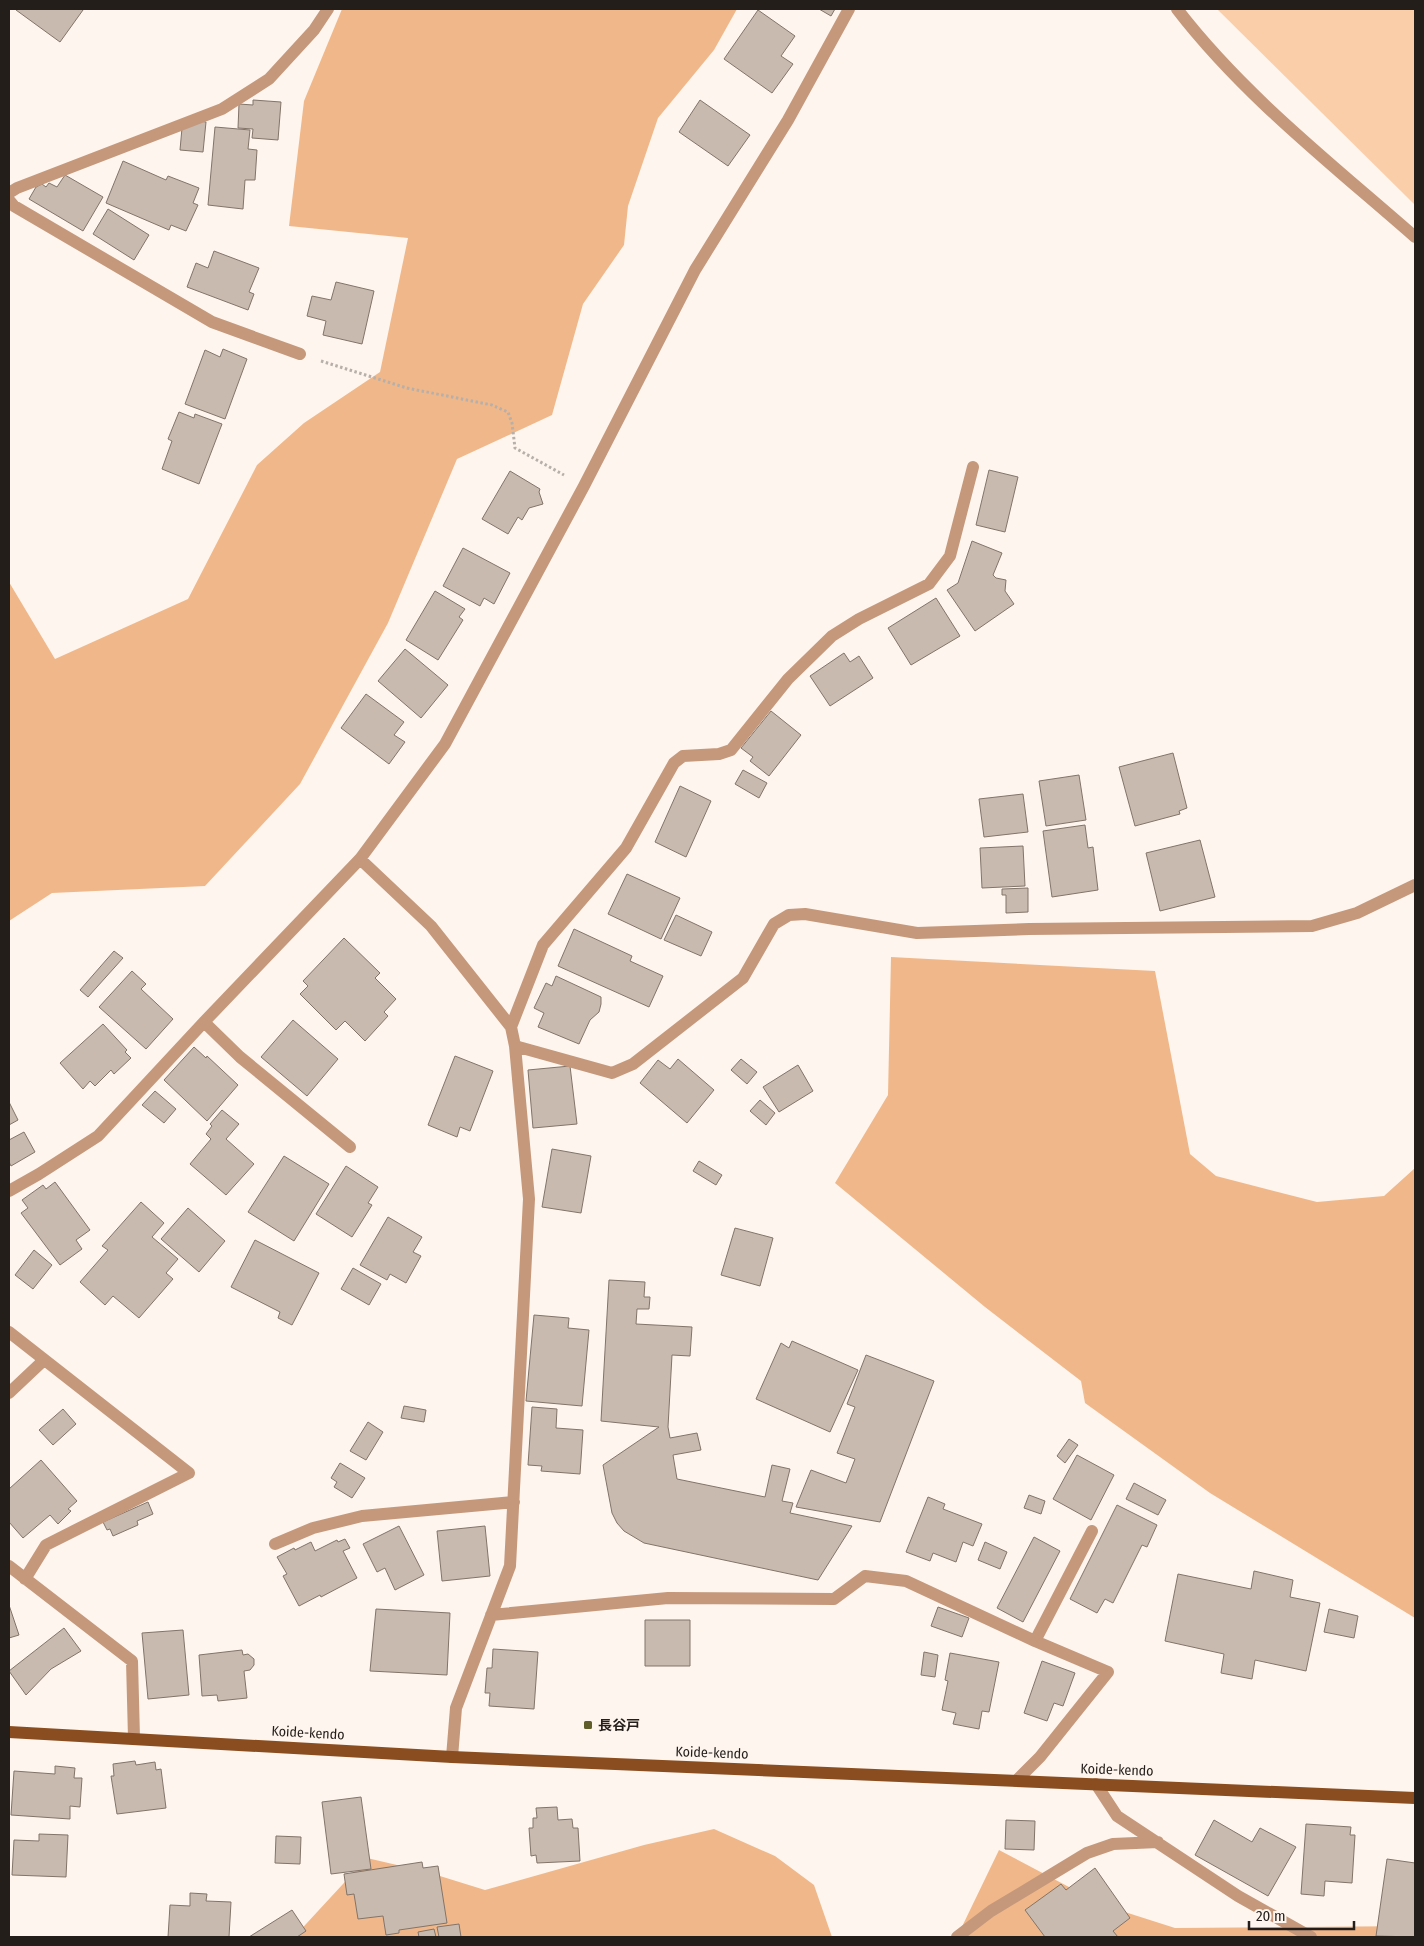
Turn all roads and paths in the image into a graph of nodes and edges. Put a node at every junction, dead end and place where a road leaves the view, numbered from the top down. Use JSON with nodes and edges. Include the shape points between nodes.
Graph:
{"nodes":[{"id":1,"x":328,"y":9,"type":"edge"},
{"id":2,"x":849,"y":9,"type":"edge"},
{"id":3,"x":1177,"y":9,"type":"edge"},
{"id":4,"x":9,"y":194,"type":"edge"},
{"id":5,"x":9,"y":200,"type":"edge"},
{"id":6,"x":1415,"y":237,"type":"edge"},
{"id":7,"x":300,"y":354,"type":"joint"},
{"id":8,"x":973,"y":467,"type":"dead end"},
{"id":9,"x":584,"y":486,"type":"junction"},
{"id":10,"x":360,"y":858,"type":"junction"},
{"id":11,"x":1415,"y":885,"type":"edge"},
{"id":12,"x":204,"y":1022,"type":"junction"},
{"id":13,"x":511,"y":1027,"type":"junction"},
{"id":14,"x":515,"y":1046,"type":"junction"},
{"id":15,"x":350,"y":1147,"type":"dead end"},
{"id":16,"x":9,"y":1191,"type":"edge"},
{"id":17,"x":9,"y":1332,"type":"edge"},
{"id":18,"x":44,"y":1360,"type":"junction"},
{"id":19,"x":9,"y":1393,"type":"edge"},
{"id":20,"x":514,"y":1502,"type":"junction"},
{"id":21,"x":1092,"y":1531,"type":"dead end"},
{"id":22,"x":275,"y":1544,"type":"dead end"},
{"id":23,"x":9,"y":1566,"type":"edge"},
{"id":24,"x":25,"y":1579,"type":"junction"},
{"id":25,"x":491,"y":1615,"type":"junction"},
{"id":26,"x":1035,"y":1641,"type":"junction"},
{"id":27,"x":9,"y":1732,"type":"edge"},
{"id":28,"x":134,"y":1738,"type":"junction"},
{"id":29,"x":452,"y":1757,"type":"junction"},
{"id":30,"x":1016,"y":1781,"type":"junction"},
{"id":31,"x":1096,"y":1784,"type":"junction"},
{"id":32,"x":1415,"y":1798,"type":"edge"},
{"id":33,"x":1158,"y":1842,"type":"junction"},
{"id":34,"x":957,"y":1937,"type":"edge"},
{"id":35,"x":1310,"y":1937,"type":"edge"}],
"edges":[{"from":1,"to":4,"type":"street","via":[[314,30],[269,79],[222,109],[17,188]]},
{"from":2,"to":9,"type":"street","via":[[788,120],[695,270]]},
{"from":3,"to":6,"type":"street","via":[[1202,41],[1268,108]]},
{"from":5,"to":7,"type":"street","via":[[14,206],[212,322]]},
{"from":7,"to":9,"type":"path","via":[[407,388],[492,405],[508,412],[515,448]]},
{"from":8,"to":13,"type":"street","via":[[950,556],[929,584],[832,636],[788,679],[731,750],[683,756],[674,763],[626,848],[543,945]]},
{"from":9,"to":10,"type":"street","via":[[445,744]]},
{"from":10,"to":12,"type":"street"},
{"from":10,"to":13,"type":"street","via":[[431,926]]},
{"from":11,"to":14,"type":"street","via":[[1357,912],[1312,926],[917,932],[805,914],[788,915],[774,924],[743,978],[633,1064],[612,1073]]},
{"from":12,"to":15,"type":"street","via":[[240,1057]]},
{"from":12,"to":16,"type":"street","via":[[98,1136]]},
{"from":13,"to":14,"type":"street"},
{"from":14,"to":20,"type":"street","via":[[528,1199]]},
{"from":17,"to":18,"type":"street"},
{"from":18,"to":19,"type":"street"},
{"from":18,"to":24,"type":"street","via":[[189,1473],[46,1545]]},
{"from":20,"to":22,"type":"street","via":[[362,1516],[312,1528]]},
{"from":20,"to":25,"type":"street","via":[[510,1566]]},
{"from":21,"to":26,"type":"street"},
{"from":23,"to":24,"type":"street"},
{"from":24,"to":28,"type":"street","via":[[132,1661]]},
{"from":25,"to":26,"type":"street","via":[[668,1598],[834,1599],[865,1576],[906,1581]]},
{"from":25,"to":29,"type":"street","via":[[456,1708]]},
{"from":26,"to":30,"type":"street","via":[[1108,1672],[1040,1757]]},
{"from":27,"to":28,"type":"main road","name":"Koide-kendo"},
{"from":28,"to":29,"type":"main road","name":"Koide-kendo"},
{"from":29,"to":30,"type":"main road","name":"Koide-kendo"},
{"from":30,"to":31,"type":"main road","name":"Koide-kendo"},
{"from":31,"to":32,"type":"main road","name":"Koide-kendo"},
{"from":31,"to":33,"type":"street","via":[[1117,1816]]},
{"from":33,"to":34,"type":"street","via":[[1113,1844],[1087,1853],[991,1911]]},
{"from":33,"to":35,"type":"street","via":[[1238,1896]]}]}
